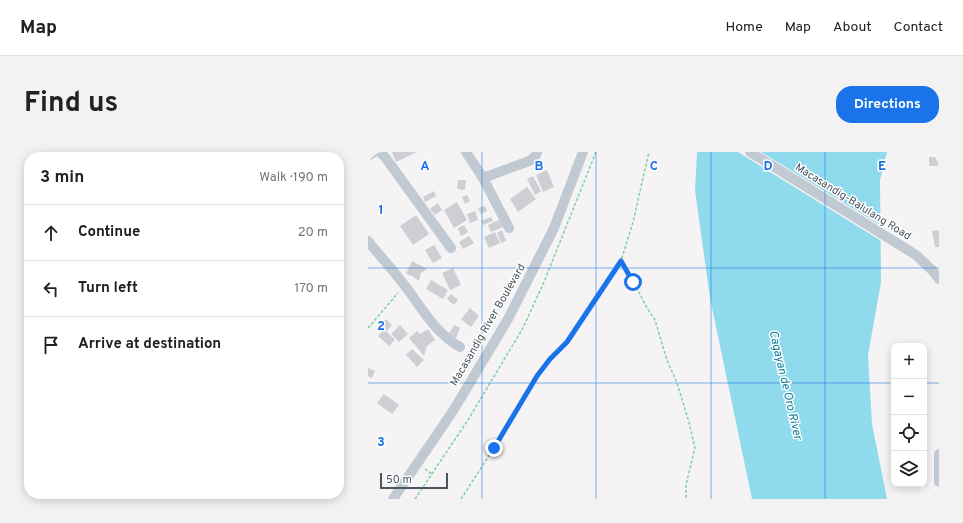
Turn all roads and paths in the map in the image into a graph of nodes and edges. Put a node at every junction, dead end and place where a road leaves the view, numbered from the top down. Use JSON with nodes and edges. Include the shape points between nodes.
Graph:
{"nodes":[{"id":1,"x":374,"y":152,"type":"edge"},
{"id":2,"x":380,"y":152,"type":"edge"},
{"id":3,"x":466,"y":152,"type":"edge"},
{"id":4,"x":536,"y":152,"type":"edge"},
{"id":5,"x":583,"y":152,"type":"edge"},
{"id":6,"x":596,"y":152,"type":"edge"},
{"id":7,"x":649,"y":152,"type":"edge"},
{"id":8,"x":750,"y":152,"type":"edge"},
{"id":9,"x":368,"y":156,"type":"edge"},
{"id":10,"x":483,"y":178,"type":"junction"},
{"id":11,"x":509,"y":228,"type":"dead end"},
{"id":12,"x":368,"y":241,"type":"edge"},
{"id":13,"x":450,"y":248,"type":"dead end"},
{"id":14,"x":621,"y":261,"type":"junction"},
{"id":15,"x":939,"y":279,"type":"edge"},
{"id":16,"x":405,"y":285,"type":"junction"},
{"id":17,"x":368,"y":328,"type":"edge"},
{"id":18,"x":460,"y":347,"type":"joint"},
{"id":19,"x":484,"y":360,"type":"junction"},
{"id":20,"x":939,"y":454,"type":"edge"},
{"id":21,"x":939,"y":482,"type":"edge"},
{"id":22,"x":393,"y":499,"type":"edge"},
{"id":23,"x":415,"y":499,"type":"edge"},
{"id":24,"x":461,"y":499,"type":"edge"},
{"id":25,"x":686,"y":499,"type":"edge"}],
"edges":[{"from":1,"to":9,"type":"street"},
{"from":2,"to":13,"type":"street"},
{"from":3,"to":10,"type":"street"},
{"from":4,"to":10,"type":"street","via":[[529,161]]},
{"from":5,"to":19,"type":"street","name":"Macasandig River Boulevard","via":[[554,228]]},
{"from":6,"to":23,"type":"path","via":[[523,328],[468,420]]},
{"from":7,"to":14,"type":"path"},
{"from":8,"to":15,"type":"street","name":"Macasandig-Balulang Road","via":[[916,255]]},
{"from":10,"to":11,"type":"street"},
{"from":12,"to":16,"type":"street"},
{"from":14,"to":24,"type":"path","via":[[567,342],[537,376]]},
{"from":14,"to":25,"type":"path","via":[[655,320],[689,422],[695,448],[686,485]]},
{"from":16,"to":17,"type":"path"},
{"from":16,"to":18,"type":"street","via":[[438,331]]},
{"from":18,"to":19,"type":"path"},
{"from":19,"to":22,"type":"street","name":"Macasandig River Boulevard"},
{"from":20,"to":21,"type":"street"}]}
